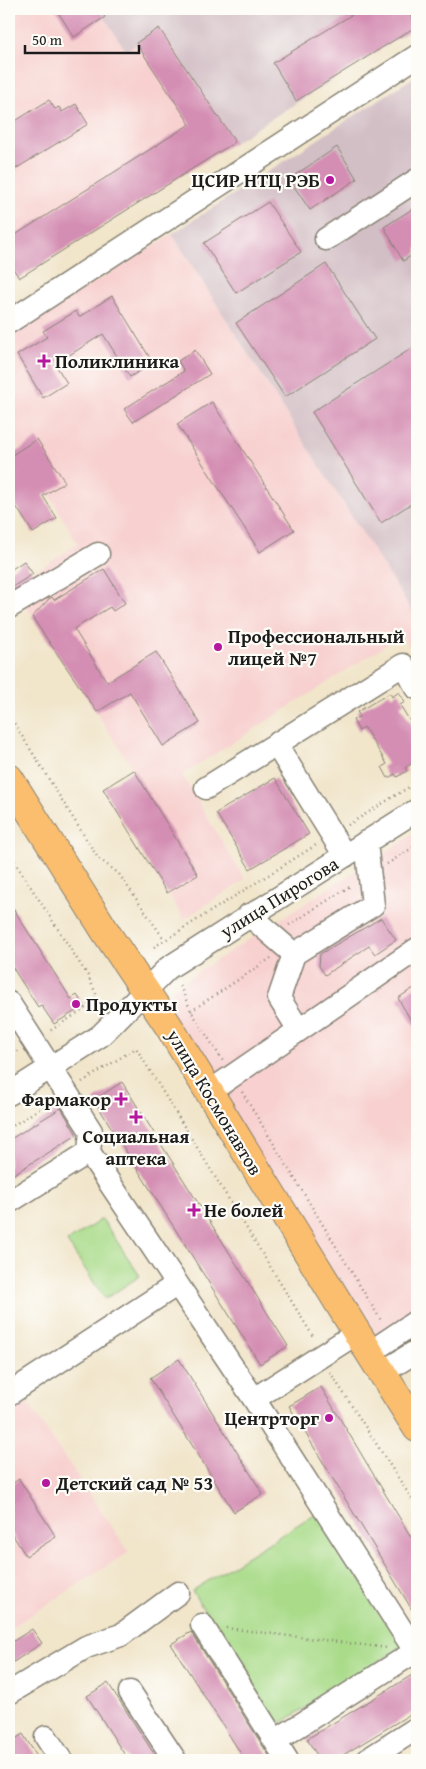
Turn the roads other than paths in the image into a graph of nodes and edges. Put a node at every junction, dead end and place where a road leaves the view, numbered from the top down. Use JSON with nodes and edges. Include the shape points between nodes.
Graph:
{"nodes":[{"id":1,"x":417,"y":56,"type":"edge"},
{"id":2,"x":417,"y":180,"type":"edge"},
{"id":3,"x":326,"y":239,"type":"dead end"},
{"id":4,"x":9,"y":322,"type":"edge"},
{"id":5,"x":98,"y":554,"type":"dead end"},
{"id":6,"x":9,"y":607,"type":"edge"},
{"id":7,"x":417,"y":688,"type":"edge"},
{"id":8,"x":276,"y":744,"type":"junction"},
{"id":9,"x":9,"y":778,"type":"edge"},
{"id":10,"x":206,"y":788,"type":"dead end"},
{"id":11,"x":417,"y":810,"type":"edge"},
{"id":12,"x":366,"y":842,"type":"junction"},
{"id":13,"x":345,"y":856,"type":"junction"},
{"id":14,"x":249,"y":915,"type":"junction"},
{"id":15,"x":417,"y":949,"type":"edge"},
{"id":16,"x":294,"y":954,"type":"junction"},
{"id":17,"x":146,"y":990,"type":"junction"},
{"id":18,"x":9,"y":1003,"type":"edge"},
{"id":19,"x":299,"y":1030,"type":"junction"},
{"id":20,"x":49,"y":1068,"type":"junction"},
{"id":21,"x":209,"y":1092,"type":"junction"},
{"id":22,"x":9,"y":1094,"type":"edge"},
{"id":23,"x":89,"y":1152,"type":"junction"},
{"id":24,"x":9,"y":1202,"type":"edge"},
{"id":25,"x":176,"y":1285,"type":"junction"},
{"id":26,"x":417,"y":1321,"type":"edge"},
{"id":27,"x":417,"y":1351,"type":"edge"},
{"id":28,"x":369,"y":1353,"type":"junction"},
{"id":29,"x":9,"y":1394,"type":"edge"},
{"id":30,"x":254,"y":1399,"type":"junction"},
{"id":31,"x":417,"y":1428,"type":"edge"},
{"id":32,"x":178,"y":1593,"type":"dead end"},
{"id":33,"x":202,"y":1625,"type":"road end"},
{"id":34,"x":417,"y":1652,"type":"edge"},
{"id":35,"x":130,"y":1692,"type":"dead end"},
{"id":36,"x":9,"y":1693,"type":"edge"},
{"id":37,"x":417,"y":1728,"type":"edge"},
{"id":38,"x":46,"y":1737,"type":"dead end"},
{"id":39,"x":275,"y":1741,"type":"junction"},
{"id":40,"x":392,"y":1754,"type":"edge"},
{"id":41,"x":61,"y":1760,"type":"edge"},
{"id":42,"x":175,"y":1760,"type":"edge"},
{"id":43,"x":287,"y":1760,"type":"edge"},
{"id":44,"x":367,"y":1760,"type":"edge"}],
"edges":[{"from":1,"to":4,"type":"street"},
{"from":2,"to":3,"type":"street"},
{"from":5,"to":6,"type":"street"},
{"from":7,"to":8,"type":"street","via":[[403,665]]},
{"from":8,"to":10,"type":"street"},
{"from":8,"to":13,"type":"street"},
{"from":9,"to":17,"type":"main road","name":"улица Космонавтов"},
{"from":11,"to":12,"type":"street","name":"улица Пирогова"},
{"from":12,"to":13,"type":"street","name":"улица Пирогова"},
{"from":12,"to":16,"type":"street","via":[[373,905]]},
{"from":13,"to":14,"type":"street","name":"улица Пирогова"},
{"from":14,"to":16,"type":"street"},
{"from":14,"to":17,"type":"street","name":"улица Пирогова","via":[[168,968]]},
{"from":15,"to":19,"type":"street"},
{"from":16,"to":19,"type":"street","via":[[279,998]]},
{"from":17,"to":20,"type":"street","name":"улица Пирогова","via":[[100,1036]]},
{"from":17,"to":21,"type":"main road","name":"улица Космонавтов"},
{"from":18,"to":20,"type":"street"},
{"from":19,"to":21,"type":"street"},
{"from":20,"to":22,"type":"street","name":"улица Пирогова"},
{"from":20,"to":23,"type":"street","via":[[91,1131]]},
{"from":21,"to":28,"type":"main road","name":"улица Космонавтов"},
{"from":23,"to":24,"type":"street"},
{"from":23,"to":25,"type":"street"},
{"from":25,"to":29,"type":"street"},
{"from":25,"to":30,"type":"street"},
{"from":26,"to":28,"type":"street"},
{"from":27,"to":28,"type":"street"},
{"from":28,"to":30,"type":"street","via":[[324,1354]]},
{"from":28,"to":31,"type":"main road","name":"улица Космонавтов"},
{"from":30,"to":34,"type":"street"},
{"from":32,"to":36,"type":"street","via":[[121,1635],[86,1647]]},
{"from":33,"to":39,"type":"street"},
{"from":34,"to":39,"type":"street"},
{"from":35,"to":42,"type":"street"},
{"from":37,"to":40,"type":"street"},
{"from":38,"to":41,"type":"street"},
{"from":39,"to":43,"type":"street"},
{"from":40,"to":44,"type":"street"}]}
